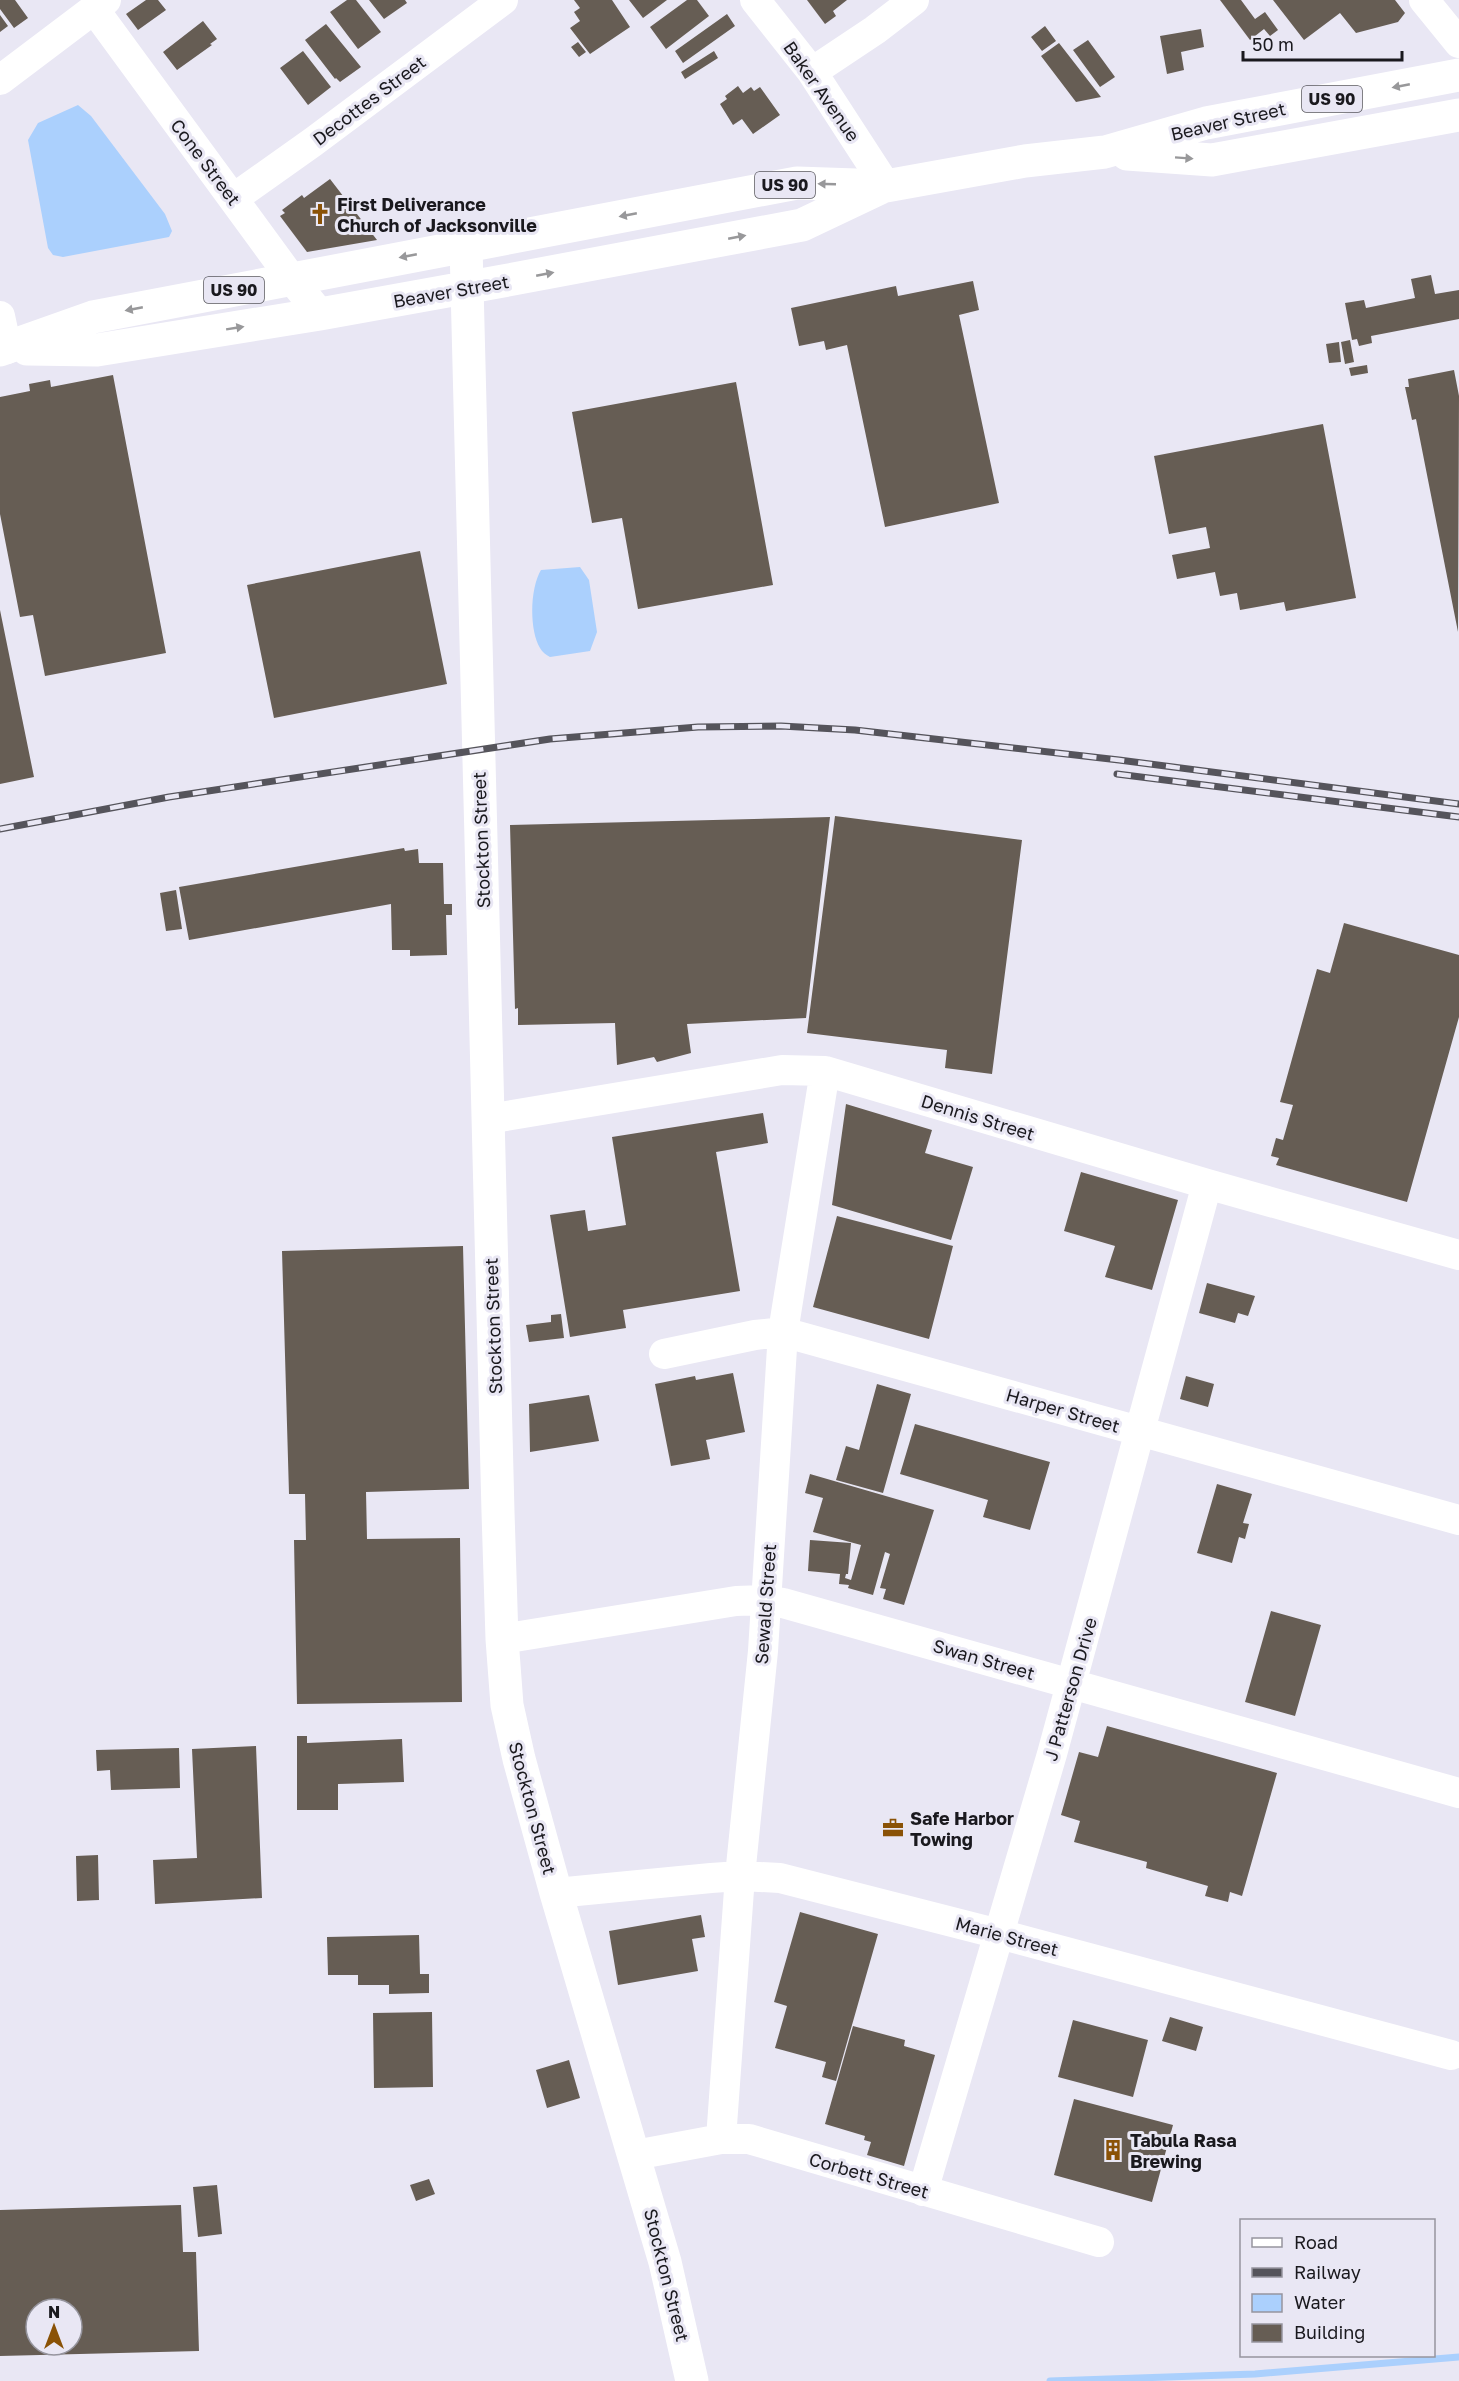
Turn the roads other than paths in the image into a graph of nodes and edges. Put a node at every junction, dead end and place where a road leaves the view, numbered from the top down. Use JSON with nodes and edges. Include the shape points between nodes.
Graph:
{"nodes":[{"id":1,"x":503,"y":0,"type":"edge"},
{"id":2,"x":755,"y":0,"type":"edge"},
{"id":3,"x":914,"y":0,"type":"edge"},
{"id":4,"x":1424,"y":0,"type":"edge"},
{"id":5,"x":100,"y":4,"type":"edge"},
{"id":6,"x":1459,"y":43,"type":"edge"},
{"id":7,"x":812,"y":72,"type":"junction"},
{"id":8,"x":1459,"y":75,"type":"edge"},
{"id":9,"x":0,"y":80,"type":"edge"},
{"id":10,"x":1459,"y":115,"type":"edge"},
{"id":11,"x":1105,"y":152,"type":"junction"},
{"id":12,"x":885,"y":186,"type":"junction"},
{"id":13,"x":234,"y":198,"type":"junction"},
{"id":14,"x":466,"y":246,"type":"junction"},
{"id":15,"x":291,"y":278,"type":"junction"},
{"id":16,"x":467,"y":288,"type":"junction"},
{"id":17,"x":171,"y":302,"type":"junction"},
{"id":18,"x":320,"y":314,"type":"junction"},
{"id":19,"x":0,"y":316,"type":"edge"},
{"id":20,"x":177,"y":338,"type":"junction"},
{"id":21,"x":3,"y":350,"type":"edge"},
{"id":22,"x":825,"y":1071,"type":"junction"},
{"id":23,"x":488,"y":1119,"type":"junction"},
{"id":24,"x":1207,"y":1184,"type":"junction"},
{"id":25,"x":1459,"y":1255,"type":"edge"},
{"id":26,"x":783,"y":1332,"type":"junction"},
{"id":27,"x":664,"y":1354,"type":"dead end"},
{"id":28,"x":1140,"y":1432,"type":"junction"},
{"id":29,"x":1459,"y":1520,"type":"edge"},
{"id":30,"x":766,"y":1600,"type":"junction"},
{"id":31,"x":502,"y":1639,"type":"junction"},
{"id":32,"x":1071,"y":1684,"type":"junction"},
{"id":33,"x":1459,"y":1793,"type":"edge"},
{"id":34,"x":740,"y":1876,"type":"junction"},
{"id":35,"x":556,"y":1893,"type":"junction"},
{"id":36,"x":999,"y":1934,"type":"junction"},
{"id":37,"x":1451,"y":2055,"type":"dead end"},
{"id":38,"x":722,"y":2139,"type":"junction"},
{"id":39,"x":635,"y":2155,"type":"junction"},
{"id":40,"x":923,"y":2191,"type":"junction"},
{"id":41,"x":1099,"y":2242,"type":"dead end"},
{"id":42,"x":692,"y":2381,"type":"edge"}],
"edges":[{"from":1,"to":13,"type":"street","name":"Decottes Street"},
{"from":2,"to":7,"type":"street","name":"Baker Avenue"},
{"from":3,"to":7,"type":"street"},
{"from":4,"to":6,"type":"street"},
{"from":5,"to":9,"type":"street"},
{"from":5,"to":13,"type":"street","name":"Cone Street"},
{"from":7,"to":12,"type":"street","name":"Baker Avenue"},
{"from":8,"to":11,"type":"main road","name":"Beaver Street","number":"US 90","one_way":true,"via":[[1206,123]]},
{"from":11,"to":10,"type":"main road","name":"Beaver Street","number":"US 90","one_way":true,"via":[[1212,160]]},
{"from":11,"to":12,"type":"main road","name":"Beaver Street","number":"US 90","via":[[1025,161]]},
{"from":12,"to":14,"type":"main road","name":"Beaver Street","number":"US 90","one_way":true,"via":[[797,183]]},
{"from":16,"to":12,"type":"main road","name":"Beaver Street","number":"US 90","one_way":true,"via":[[802,225]]},
{"from":13,"to":15,"type":"street","name":"Cone Street"},
{"from":14,"to":15,"type":"main road","name":"Beaver Street","number":"US 90","one_way":true},
{"from":14,"to":16,"type":"main road","name":"Stockton Street"},
{"from":15,"to":17,"type":"main road","name":"Beaver Street","number":"US 90"},
{"from":15,"to":18,"type":"street","name":"Cone Street"},
{"from":16,"to":18,"type":"main road","name":"Beaver Street","number":"US 90"},
{"from":16,"to":23,"type":"main road","name":"Stockton Street"},
{"from":17,"to":20,"type":"street"},
{"from":17,"to":21,"type":"main road","name":"Beaver Street","number":"US 90","one_way":true,"via":[[93,317]]},
{"from":20,"to":18,"type":"main road","name":"Beaver Street","number":"US 90","one_way":true},
{"from":19,"to":21,"type":"street"},
{"from":20,"to":21,"type":"main road","name":"Beaver Street","number":"US 90","via":[[97,350]]},
{"from":22,"to":23,"type":"street","name":"Dennis Street","via":[[783,1070]]},
{"from":22,"to":24,"type":"street","name":"Dennis Street"},
{"from":22,"to":26,"type":"street","name":"Sewald Street"},
{"from":23,"to":31,"type":"main road","name":"Stockton Street"},
{"from":24,"to":25,"type":"street","name":"Dennis Street"},
{"from":24,"to":28,"type":"street","name":"J Patterson Drive"},
{"from":26,"to":27,"type":"street","name":"Harper Street"},
{"from":26,"to":28,"type":"street","name":"Harper Street"},
{"from":26,"to":30,"type":"street","name":"Sewald Street"},
{"from":28,"to":29,"type":"street","name":"Harper Street"},
{"from":28,"to":32,"type":"street","name":"J Patterson Drive"},
{"from":30,"to":31,"type":"street","name":"Swan Street","via":[[736,1601]]},
{"from":30,"to":32,"type":"street","name":"Swan Street"},
{"from":30,"to":34,"type":"street","name":"Sewald Street"},
{"from":31,"to":35,"type":"main road","name":"Stockton Street","via":[[507,1705]]},
{"from":32,"to":33,"type":"street","name":"Swan Street"},
{"from":32,"to":36,"type":"street","name":"J Patterson Drive"},
{"from":34,"to":35,"type":"street","name":"Marie Street"},
{"from":34,"to":36,"type":"street","name":"Marie Street","via":[[780,1878]]},
{"from":34,"to":38,"type":"street","name":"Sewald Street"},
{"from":35,"to":39,"type":"main road","name":"Stockton Street"},
{"from":36,"to":37,"type":"street","name":"Marie Street"},
{"from":36,"to":40,"type":"street","name":"J Patterson Drive"},
{"from":38,"to":39,"type":"street","name":"Corbett Street"},
{"from":38,"to":40,"type":"street","name":"Corbett Street","via":[[749,2139]]},
{"from":39,"to":42,"type":"main road","name":"Stockton Street"},
{"from":40,"to":41,"type":"street","name":"Corbett Street"}]}
